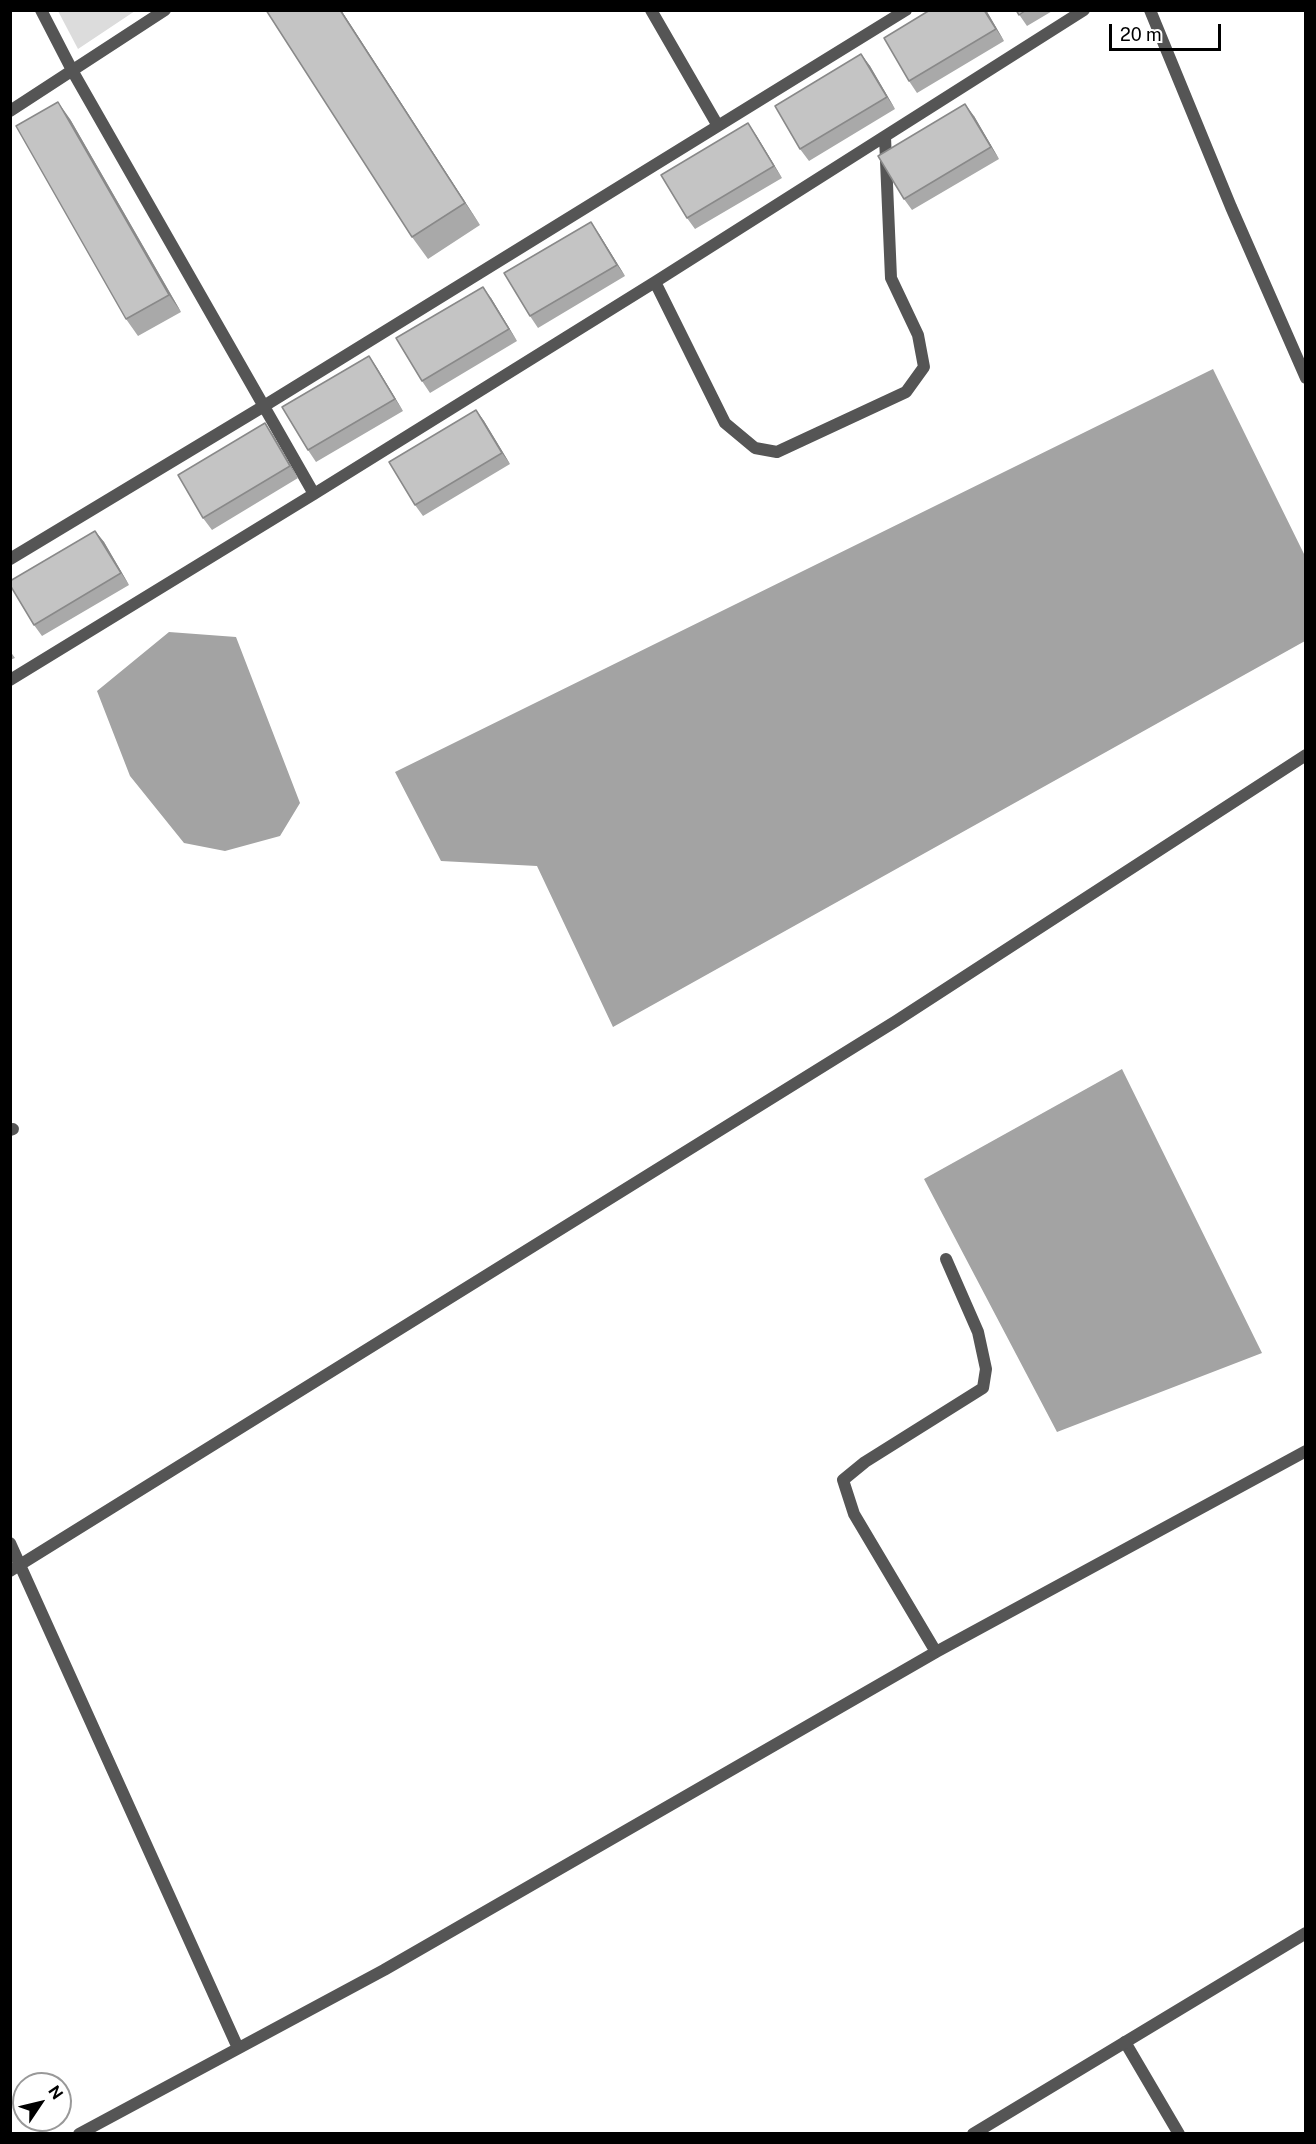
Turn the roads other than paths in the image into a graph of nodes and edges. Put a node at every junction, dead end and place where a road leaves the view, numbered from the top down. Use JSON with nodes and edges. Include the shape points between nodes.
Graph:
{"nodes":[{"id":1,"x":41,"y":10,"type":"edge"},
{"id":2,"x":165,"y":10,"type":"edge"},
{"id":3,"x":651,"y":10,"type":"edge"},
{"id":4,"x":906,"y":10,"type":"edge"},
{"id":5,"x":1084,"y":10,"type":"edge"},
{"id":6,"x":1150,"y":10,"type":"edge"},
{"id":7,"x":73,"y":72,"type":"junction"},
{"id":8,"x":10,"y":111,"type":"edge"},
{"id":9,"x":717,"y":126,"type":"junction"},
{"id":10,"x":885,"y":136,"type":"junction"},
{"id":11,"x":655,"y":282,"type":"junction"},
{"id":12,"x":1305,"y":378,"type":"edge"},
{"id":13,"x":264,"y":406,"type":"junction"},
{"id":14,"x":314,"y":494,"type":"junction"},
{"id":15,"x":10,"y":559,"type":"edge"},
{"id":16,"x":10,"y":680,"type":"edge"},
{"id":17,"x":1305,"y":755,"type":"edge"},
{"id":18,"x":946,"y":1259,"type":"dead end"},
{"id":19,"x":1305,"y":1451,"type":"edge"},
{"id":20,"x":10,"y":1543,"type":"edge"},
{"id":21,"x":15,"y":1568,"type":"edge"},
{"id":22,"x":936,"y":1652,"type":"junction"},
{"id":23,"x":1305,"y":1933,"type":"edge"},
{"id":24,"x":1125,"y":2042,"type":"junction"},
{"id":25,"x":238,"y":2048,"type":"junction"},
{"id":26,"x":79,"y":2133,"type":"edge"},
{"id":27,"x":973,"y":2133,"type":"edge"},
{"id":28,"x":1179,"y":2133,"type":"edge"}],
"edges":[{"from":1,"to":7,"type":"street"},
{"from":2,"to":7,"type":"street"},
{"from":3,"to":9,"type":"street"},
{"from":4,"to":9,"type":"street"},
{"from":5,"to":10,"type":"street"},
{"from":6,"to":12,"type":"street"},
{"from":7,"to":8,"type":"street"},
{"from":7,"to":13,"type":"street"},
{"from":9,"to":13,"type":"street"},
{"from":10,"to":11,"type":"street"},
{"from":10,"to":11,"type":"street","via":[[891,278],[918,335],[924,367],[906,393],[777,452],[755,448],[725,423]]},
{"from":11,"to":14,"type":"street"},
{"from":13,"to":14,"type":"street"},
{"from":13,"to":15,"type":"street"},
{"from":14,"to":16,"type":"street"},
{"from":17,"to":21,"type":"street","via":[[896,1022]]},
{"from":18,"to":22,"type":"street","via":[[978,1332],[986,1369],[983,1388],[843,1480],[854,1514]]},
{"from":19,"to":22,"type":"street"},
{"from":20,"to":21,"type":"street"},
{"from":21,"to":25,"type":"street"},
{"from":22,"to":25,"type":"street","via":[[384,1970]]},
{"from":23,"to":24,"type":"street"},
{"from":24,"to":27,"type":"street"},
{"from":24,"to":28,"type":"street"},
{"from":25,"to":26,"type":"street"}]}
